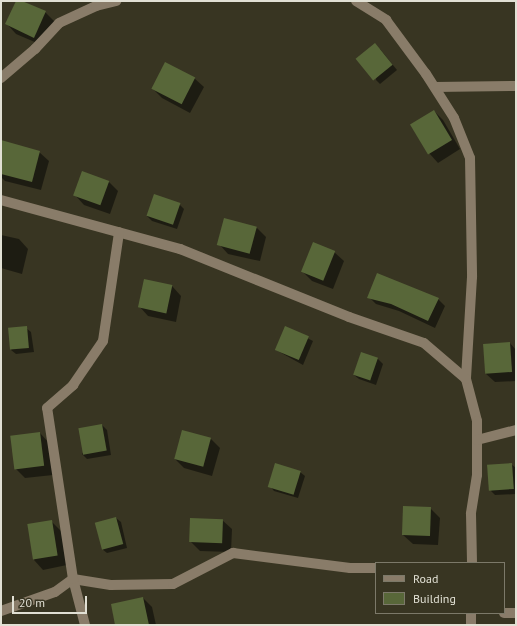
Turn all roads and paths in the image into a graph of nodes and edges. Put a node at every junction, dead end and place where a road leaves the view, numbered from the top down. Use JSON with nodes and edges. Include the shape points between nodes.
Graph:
{"nodes":[{"id":1,"x":116,"y":1,"type":"edge"},
{"id":2,"x":356,"y":1,"type":"edge"},
{"id":3,"x":1,"y":78,"type":"edge"},
{"id":4,"x":516,"y":86,"type":"edge"},
{"id":5,"x":435,"y":87,"type":"junction"},
{"id":6,"x":1,"y":200,"type":"edge"},
{"id":7,"x":118,"y":232,"type":"junction"},
{"id":8,"x":466,"y":380,"type":"junction"},
{"id":9,"x":516,"y":430,"type":"edge"},
{"id":10,"x":477,"y":440,"type":"junction"},
{"id":11,"x":472,"y":562,"type":"edge"},
{"id":12,"x":375,"y":568,"type":"edge"},
{"id":13,"x":73,"y":579,"type":"junction"},
{"id":14,"x":1,"y":611,"type":"edge"},
{"id":15,"x":505,"y":613,"type":"edge"},
{"id":16,"x":472,"y":614,"type":"edge"},
{"id":17,"x":516,"y":614,"type":"edge"},
{"id":18,"x":85,"y":625,"type":"edge"},
{"id":19,"x":471,"y":625,"type":"edge"}],
"edges":[{"from":1,"to":3,"type":"street","via":[[96,6],[59,23],[35,49]]},
{"from":2,"to":5,"type":"street","via":[[386,20]]},
{"from":4,"to":5,"type":"street"},
{"from":5,"to":8,"type":"street","via":[[454,118],[470,158],[472,278]]},
{"from":6,"to":7,"type":"street"},
{"from":7,"to":8,"type":"street","via":[[180,249],[349,317],[424,343]]},
{"from":7,"to":13,"type":"street","via":[[103,341],[73,385],[46,408]]},
{"from":8,"to":10,"type":"street","via":[[477,421]]},
{"from":9,"to":10,"type":"street"},
{"from":10,"to":11,"type":"street","via":[[477,475],[471,514]]},
{"from":12,"to":13,"type":"street","via":[[350,568],[233,553],[173,584],[143,587]]},
{"from":13,"to":14,"type":"street","via":[[54,592]]},
{"from":13,"to":18,"type":"street"},
{"from":15,"to":17,"type":"street"},
{"from":16,"to":19,"type":"street"}]}
